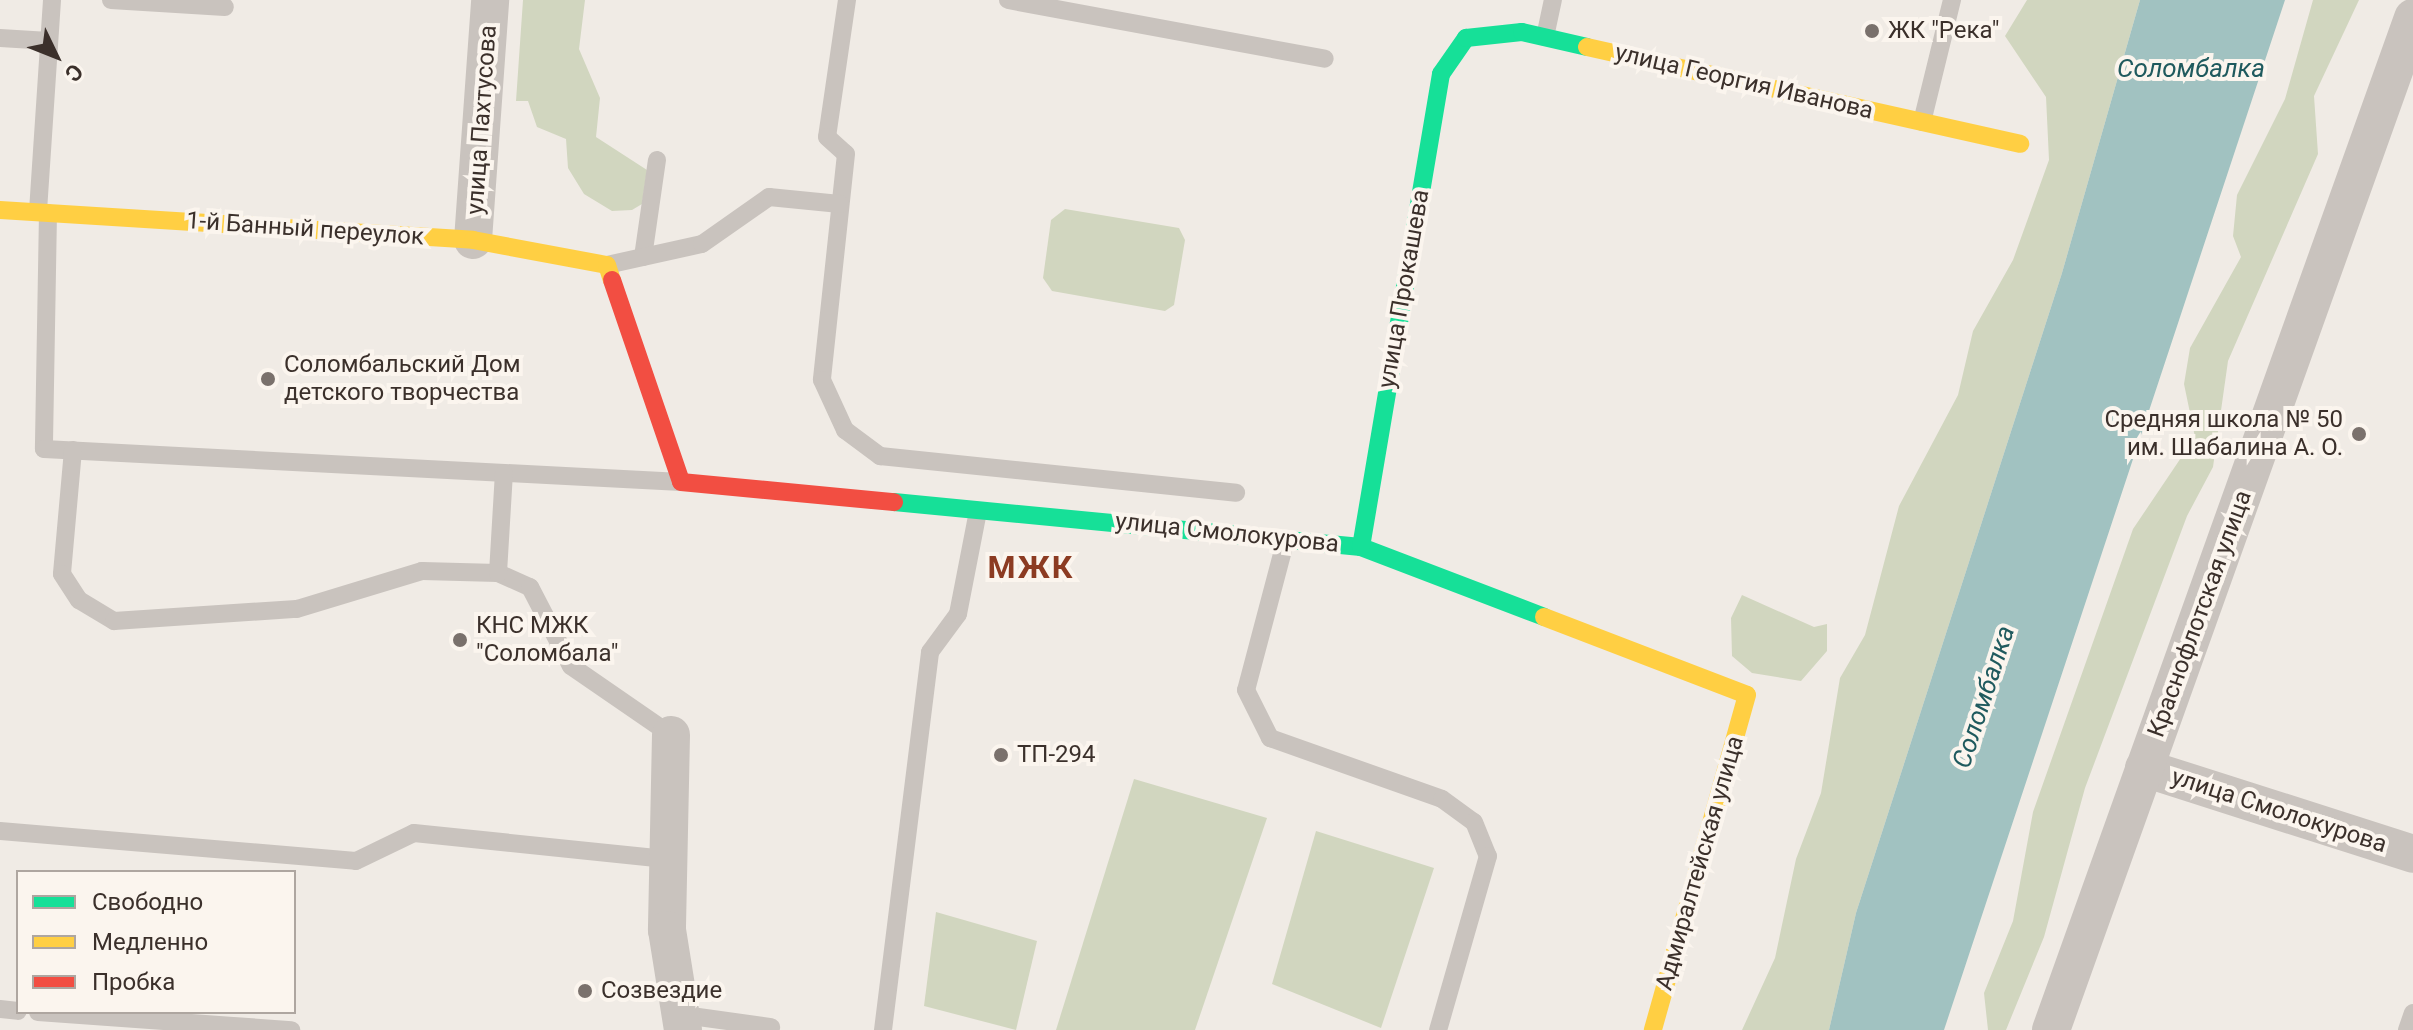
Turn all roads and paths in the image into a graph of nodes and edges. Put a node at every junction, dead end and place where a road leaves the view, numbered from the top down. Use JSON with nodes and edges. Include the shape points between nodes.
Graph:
{"nodes":[{"id":1,"x":52,"y":0,"type":"edge"},
{"id":2,"x":111,"y":0,"type":"edge"},
{"id":3,"x":490,"y":0,"type":"edge"},
{"id":4,"x":847,"y":0,"type":"edge"},
{"id":5,"x":1008,"y":0,"type":"edge"},
{"id":6,"x":1553,"y":0,"type":"edge"},
{"id":7,"x":1952,"y":0,"type":"edge"},
{"id":8,"x":225,"y":7,"type":"dead end"},
{"id":9,"x":2413,"y":18,"type":"edge"},
{"id":10,"x":1545,"y":37,"type":"junction"},
{"id":11,"x":0,"y":38,"type":"edge"},
{"id":12,"x":1466,"y":38,"type":"joint"},
{"id":13,"x":49,"y":41,"type":"junction"},
{"id":14,"x":1325,"y":59,"type":"dead end"},
{"id":15,"x":1922,"y":122,"type":"junction"},
{"id":16,"x":2020,"y":144,"type":"dead end"},
{"id":17,"x":657,"y":160,"type":"dead end"},
{"id":18,"x":840,"y":204,"type":"junction"},
{"id":19,"x":0,"y":210,"type":"edge"},
{"id":20,"x":43,"y":211,"type":"junction"},
{"id":21,"x":473,"y":240,"type":"junction"},
{"id":22,"x":643,"y":257,"type":"junction"},
{"id":23,"x":607,"y":265,"type":"junction"},
{"id":24,"x":73,"y":450,"type":"junction"},
{"id":25,"x":504,"y":473,"type":"junction"},
{"id":26,"x":681,"y":482,"type":"junction"},
{"id":27,"x":1236,"y":493,"type":"dead end"},
{"id":28,"x":978,"y":509,"type":"junction"},
{"id":29,"x":1286,"y":536,"type":"junction"},
{"id":30,"x":1361,"y":547,"type":"junction"},
{"id":31,"x":498,"y":573,"type":"junction"},
{"id":32,"x":1747,"y":695,"type":"joint"},
{"id":33,"x":671,"y":735,"type":"joint"},
{"id":34,"x":2144,"y":768,"type":"junction"},
{"id":35,"x":0,"y":831,"type":"edge"},
{"id":36,"x":2413,"y":854,"type":"edge"},
{"id":37,"x":666,"y":859,"type":"junction"},
{"id":38,"x":2413,"y":1013,"type":"edge"},
{"id":39,"x":66,"y":1014,"type":"edge"},
{"id":40,"x":683,"y":1023,"type":"edge"},
{"id":41,"x":771,"y":1027,"type":"dead end"},
{"id":42,"x":291,"y":1030,"type":"edge"},
{"id":43,"x":883,"y":1030,"type":"edge"},
{"id":44,"x":1438,"y":1030,"type":"edge"},
{"id":45,"x":1653,"y":1030,"type":"edge"},
{"id":46,"x":2051,"y":1030,"type":"edge"},
{"id":47,"x":2407,"y":1030,"type":"edge"}],
"edges":[{"from":1,"to":13,"type":"lane"},
{"from":2,"to":8,"type":"lane"},
{"from":3,"to":21,"type":"street","name":"улица Пахтусова"},
{"from":4,"to":18,"type":"lane","via":[[827,137],[846,154]]},
{"from":5,"to":14,"type":"lane"},
{"from":6,"to":10,"type":"lane"},
{"from":7,"to":15,"type":"lane"},
{"from":9,"to":34,"type":"street","name":"Краснофлотская улица"},
{"from":10,"to":12,"type":"street","name":"улица Георгия Иванова"},
{"from":10,"to":15,"type":"street","name":"улица Георгия Иванова"},
{"from":11,"to":13,"type":"lane"},
{"from":12,"to":30,"type":"street","name":"улица Прокашева","via":[[1441,74]]},
{"from":13,"to":20,"type":"lane"},
{"from":15,"to":16,"type":"street","name":"улица Георгия Иванова"},
{"from":17,"to":22,"type":"lane"},
{"from":18,"to":22,"type":"lane","via":[[769,197],[702,244]]},
{"from":18,"to":27,"type":"lane","via":[[822,380],[857,439],[880,456]]},
{"from":19,"to":20,"type":"street","name":"1-й Банный переулок"},
{"from":20,"to":21,"type":"street","name":"1-й Банный переулок"},
{"from":20,"to":24,"type":"lane","via":[[44,449]]},
{"from":21,"to":23,"type":"street","name":"1-й Банный переулок"},
{"from":22,"to":23,"type":"lane"},
{"from":23,"to":26,"type":"street"},
{"from":24,"to":25,"type":"lane"},
{"from":24,"to":31,"type":"lane","via":[[62,574],[79,600],[114,621],[297,609],[422,571]]},
{"from":25,"to":26,"type":"lane"},
{"from":25,"to":31,"type":"lane"},
{"from":26,"to":28,"type":"street","name":"улица Смолокурова"},
{"from":28,"to":29,"type":"street","name":"улица Смолокурова"},
{"from":28,"to":43,"type":"lane","via":[[958,614],[930,652]]},
{"from":29,"to":30,"type":"street","name":"улица Смолокурова"},
{"from":29,"to":44,"type":"lane","via":[[1246,690],[1270,738],[1442,799],[1474,822],[1488,856]]},
{"from":30,"to":32,"type":"street","name":"улица Смолокурова"},
{"from":31,"to":33,"type":"lane","via":[[530,587],[571,666]]},
{"from":32,"to":45,"type":"street","name":"Адмиралтейская улица"},
{"from":33,"to":37,"type":"street"},
{"from":34,"to":36,"type":"street","name":"улица Смолокурова"},
{"from":34,"to":46,"type":"street","name":"Краснофлотская улица"},
{"from":35,"to":37,"type":"lane","via":[[356,861],[414,833]]},
{"from":37,"to":40,"type":"street","via":[[667,930]]},
{"from":38,"to":47,"type":"lane"},
{"from":39,"to":42,"type":"lane"},
{"from":40,"to":41,"type":"lane"}]}
